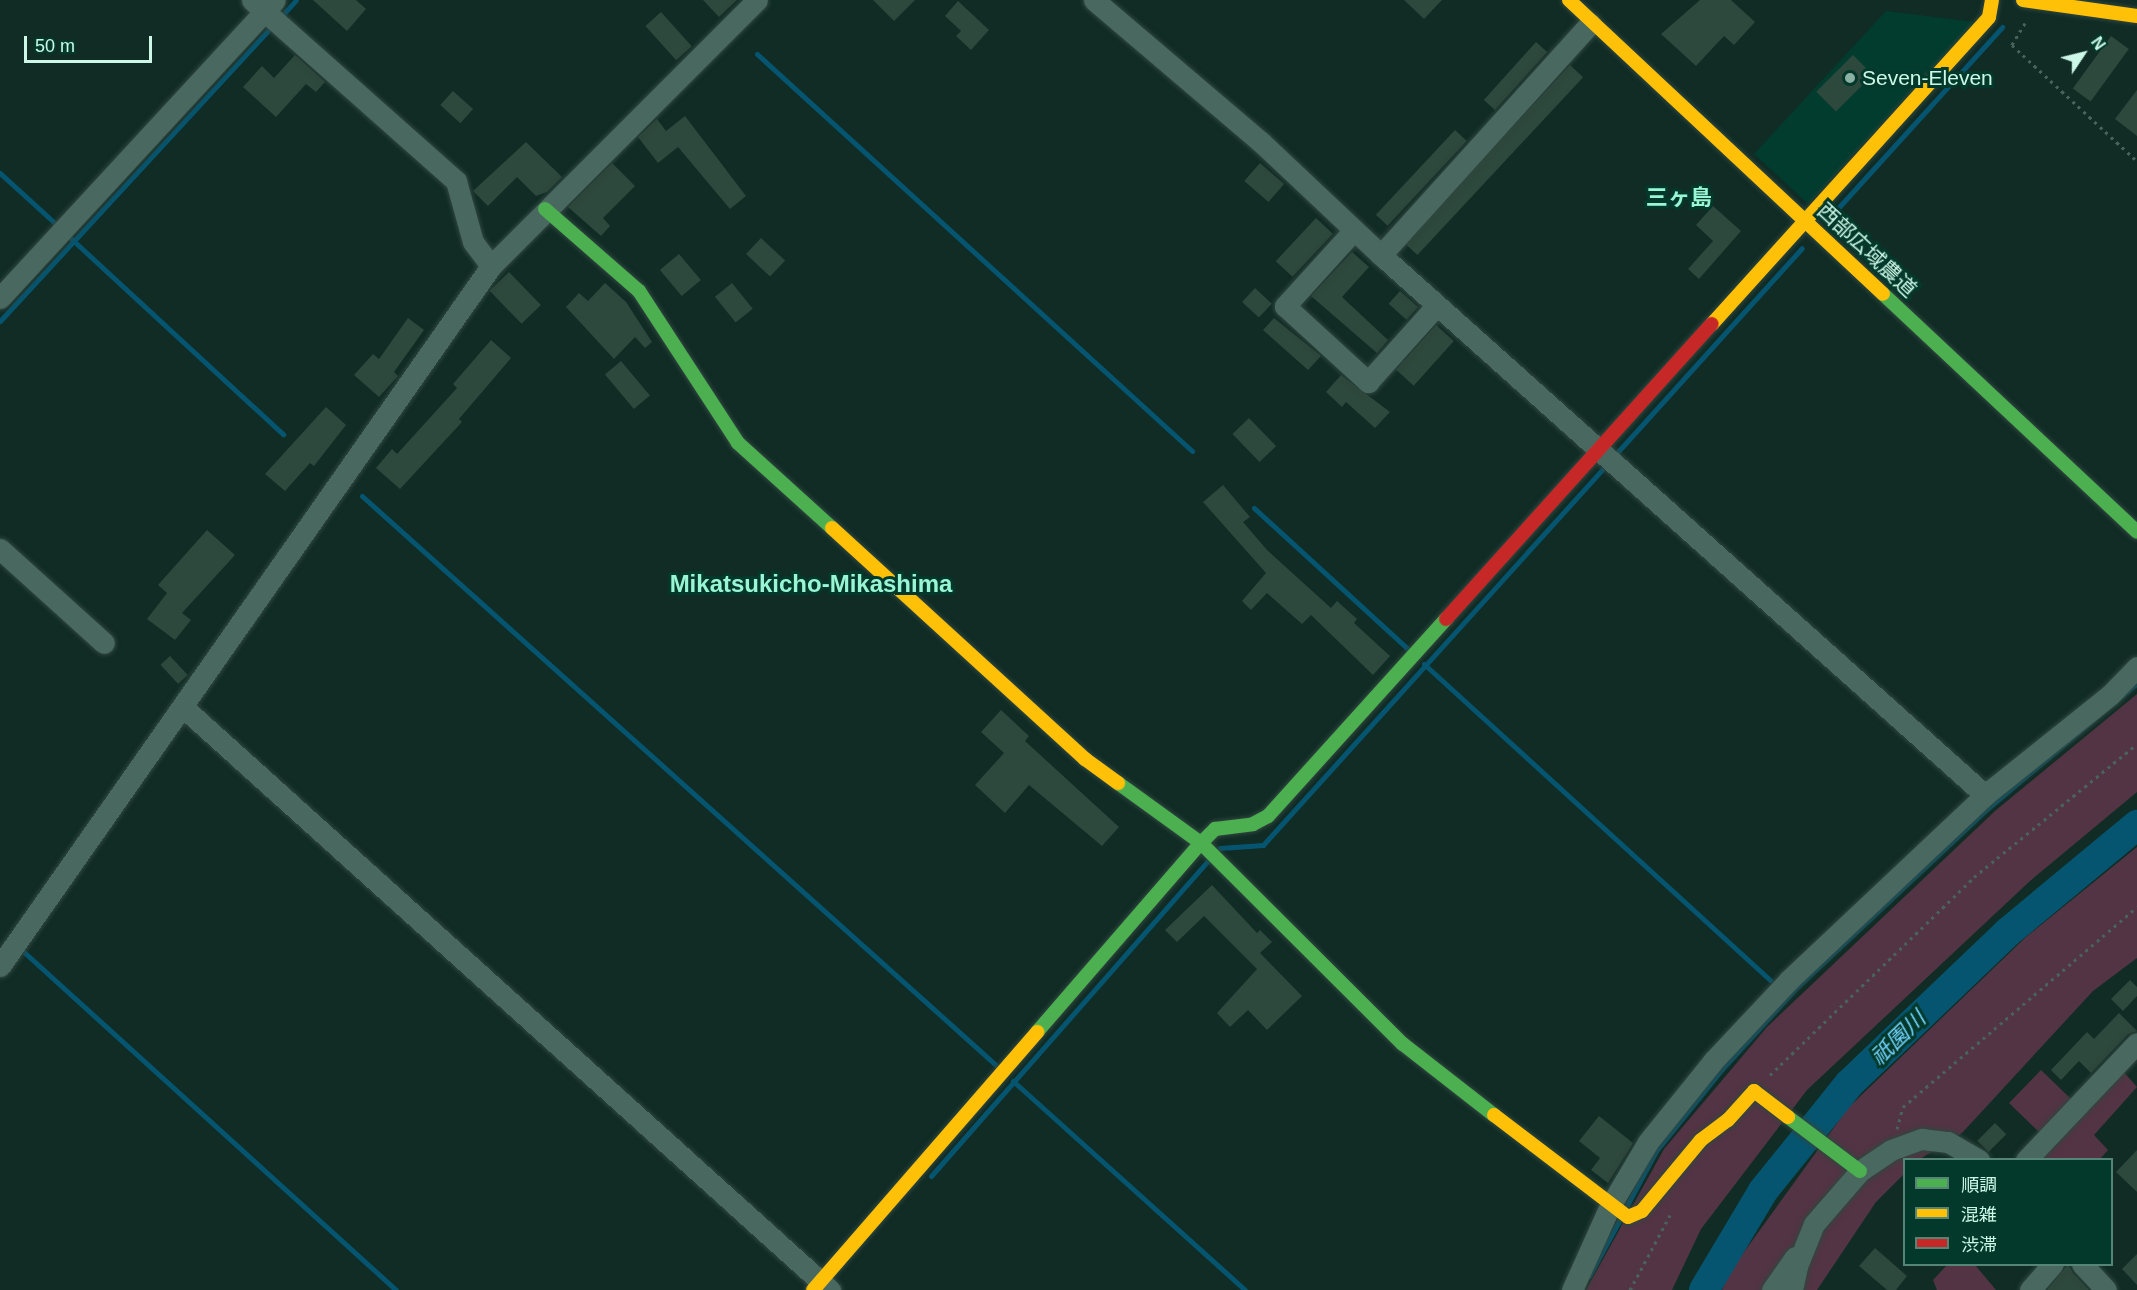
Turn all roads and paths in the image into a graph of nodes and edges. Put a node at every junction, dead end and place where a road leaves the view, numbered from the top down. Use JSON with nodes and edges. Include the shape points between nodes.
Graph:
{"nodes":[{"id":1,"x":757,"y":0,"type":"edge"},
{"id":2,"x":1094,"y":0,"type":"edge"},
{"id":3,"x":1569,"y":0,"type":"edge"},
{"id":4,"x":1992,"y":0,"type":"edge"},
{"id":5,"x":2023,"y":0,"type":"edge"},
{"id":6,"x":2029,"y":1,"type":"edge"},
{"id":7,"x":264,"y":4,"type":"edge"},
{"id":8,"x":2137,"y":16,"type":"edge"},
{"id":9,"x":1590,"y":24,"type":"junction"},
{"id":10,"x":2137,"y":161,"type":"edge"},
{"id":11,"x":545,"y":209,"type":"junction"},
{"id":12,"x":1805,"y":220,"type":"junction"},
{"id":13,"x":1354,"y":230,"type":"junction"},
{"id":14,"x":1381,"y":255,"type":"junction"},
{"id":15,"x":491,"y":266,"type":"junction"},
{"id":16,"x":0,"y":298,"type":"edge"},
{"id":17,"x":1437,"y":305,"type":"junction"},
{"id":18,"x":1598,"y":450,"type":"junction"},
{"id":19,"x":2137,"y":532,"type":"edge"},
{"id":20,"x":0,"y":549,"type":"edge"},
{"id":21,"x":104,"y":643,"type":"dead end"},
{"id":22,"x":2137,"y":667,"type":"edge"},
{"id":23,"x":184,"y":708,"type":"junction"},
{"id":24,"x":2137,"y":744,"type":"edge"},
{"id":25,"x":1985,"y":795,"type":"junction"},
{"id":26,"x":1201,"y":843,"type":"junction"},
{"id":27,"x":2137,"y":906,"type":"edge"},
{"id":28,"x":2,"y":959,"type":"edge"},
{"id":29,"x":2137,"y":1043,"type":"edge"},
{"id":30,"x":1754,"y":1091,"type":"junction"},
{"id":31,"x":1891,"y":1150,"type":"junction"},
{"id":32,"x":1976,"y":1158,"type":"edge"},
{"id":33,"x":2028,"y":1158,"type":"edge"},
{"id":34,"x":1860,"y":1171,"type":"junction"},
{"id":35,"x":1619,"y":1212,"type":"junction"},
{"id":36,"x":1804,"y":1245,"type":"junction"},
{"id":37,"x":2051,"y":1266,"type":"edge"},
{"id":38,"x":2084,"y":1266,"type":"edge"},
{"id":39,"x":822,"y":1287,"type":"edge"},
{"id":40,"x":1572,"y":1290,"type":"edge"},
{"id":41,"x":1772,"y":1290,"type":"edge"},
{"id":42,"x":1792,"y":1290,"type":"edge"},
{"id":43,"x":2030,"y":1290,"type":"edge"},
{"id":44,"x":2106,"y":1290,"type":"edge"}],
"edges":[{"from":1,"to":11,"type":"street"},
{"from":2,"to":13,"type":"street","via":[[1261,142]]},
{"from":3,"to":9,"type":"street","name":"西部広域農道"},
{"from":4,"to":12,"type":"street","via":[[1989,17]]},
{"from":5,"to":6,"type":"street"},
{"from":6,"to":8,"type":"street"},
{"from":6,"to":10,"type":"path","via":[[2025,21],[2012,45]]},
{"from":7,"to":15,"type":"street","via":[[282,27],[456,182],[473,242]]},
{"from":7,"to":16,"type":"street"},
{"from":9,"to":12,"type":"street","name":"西部広域農道"},
{"from":9,"to":14,"type":"street"},
{"from":11,"to":15,"type":"street"},
{"from":11,"to":26,"type":"street","via":[[645,298],[738,443],[1085,759]]},
{"from":12,"to":18,"type":"street"},
{"from":12,"to":19,"type":"street","name":"西部広域農道"},
{"from":13,"to":14,"type":"street"},
{"from":13,"to":17,"type":"street","via":[[1285,306],[1359,374],[1368,382]]},
{"from":14,"to":17,"type":"street"},
{"from":15,"to":23,"type":"street"},
{"from":17,"to":18,"type":"street"},
{"from":18,"to":25,"type":"street"},
{"from":18,"to":26,"type":"street","via":[[1268,816],[1253,824],[1215,829]]},
{"from":20,"to":21,"type":"street"},
{"from":22,"to":25,"type":"street","via":[[2109,695]]},
{"from":23,"to":28,"type":"street"},
{"from":23,"to":39,"type":"street"},
{"from":24,"to":30,"type":"path","via":[[1974,877]]},
{"from":25,"to":35,"type":"street","via":[[1789,980],[1714,1060],[1648,1142]]},
{"from":26,"to":35,"type":"street","via":[[1403,1044]]},
{"from":26,"to":39,"type":"street"},
{"from":27,"to":31,"type":"path","via":[[1903,1107]]},
{"from":29,"to":33,"type":"street"},
{"from":30,"to":34,"type":"street"},
{"from":30,"to":35,"type":"street","via":[[1728,1120],[1701,1140],[1642,1211]]},
{"from":31,"to":32,"type":"street","via":[[1922,1139],[1948,1142]]},
{"from":31,"to":34,"type":"street"},
{"from":34,"to":36,"type":"street","via":[[1814,1224]]},
{"from":35,"to":40,"type":"street"},
{"from":36,"to":41,"type":"street"},
{"from":36,"to":42,"type":"street"},
{"from":37,"to":43,"type":"street"},
{"from":38,"to":44,"type":"street"}]}
